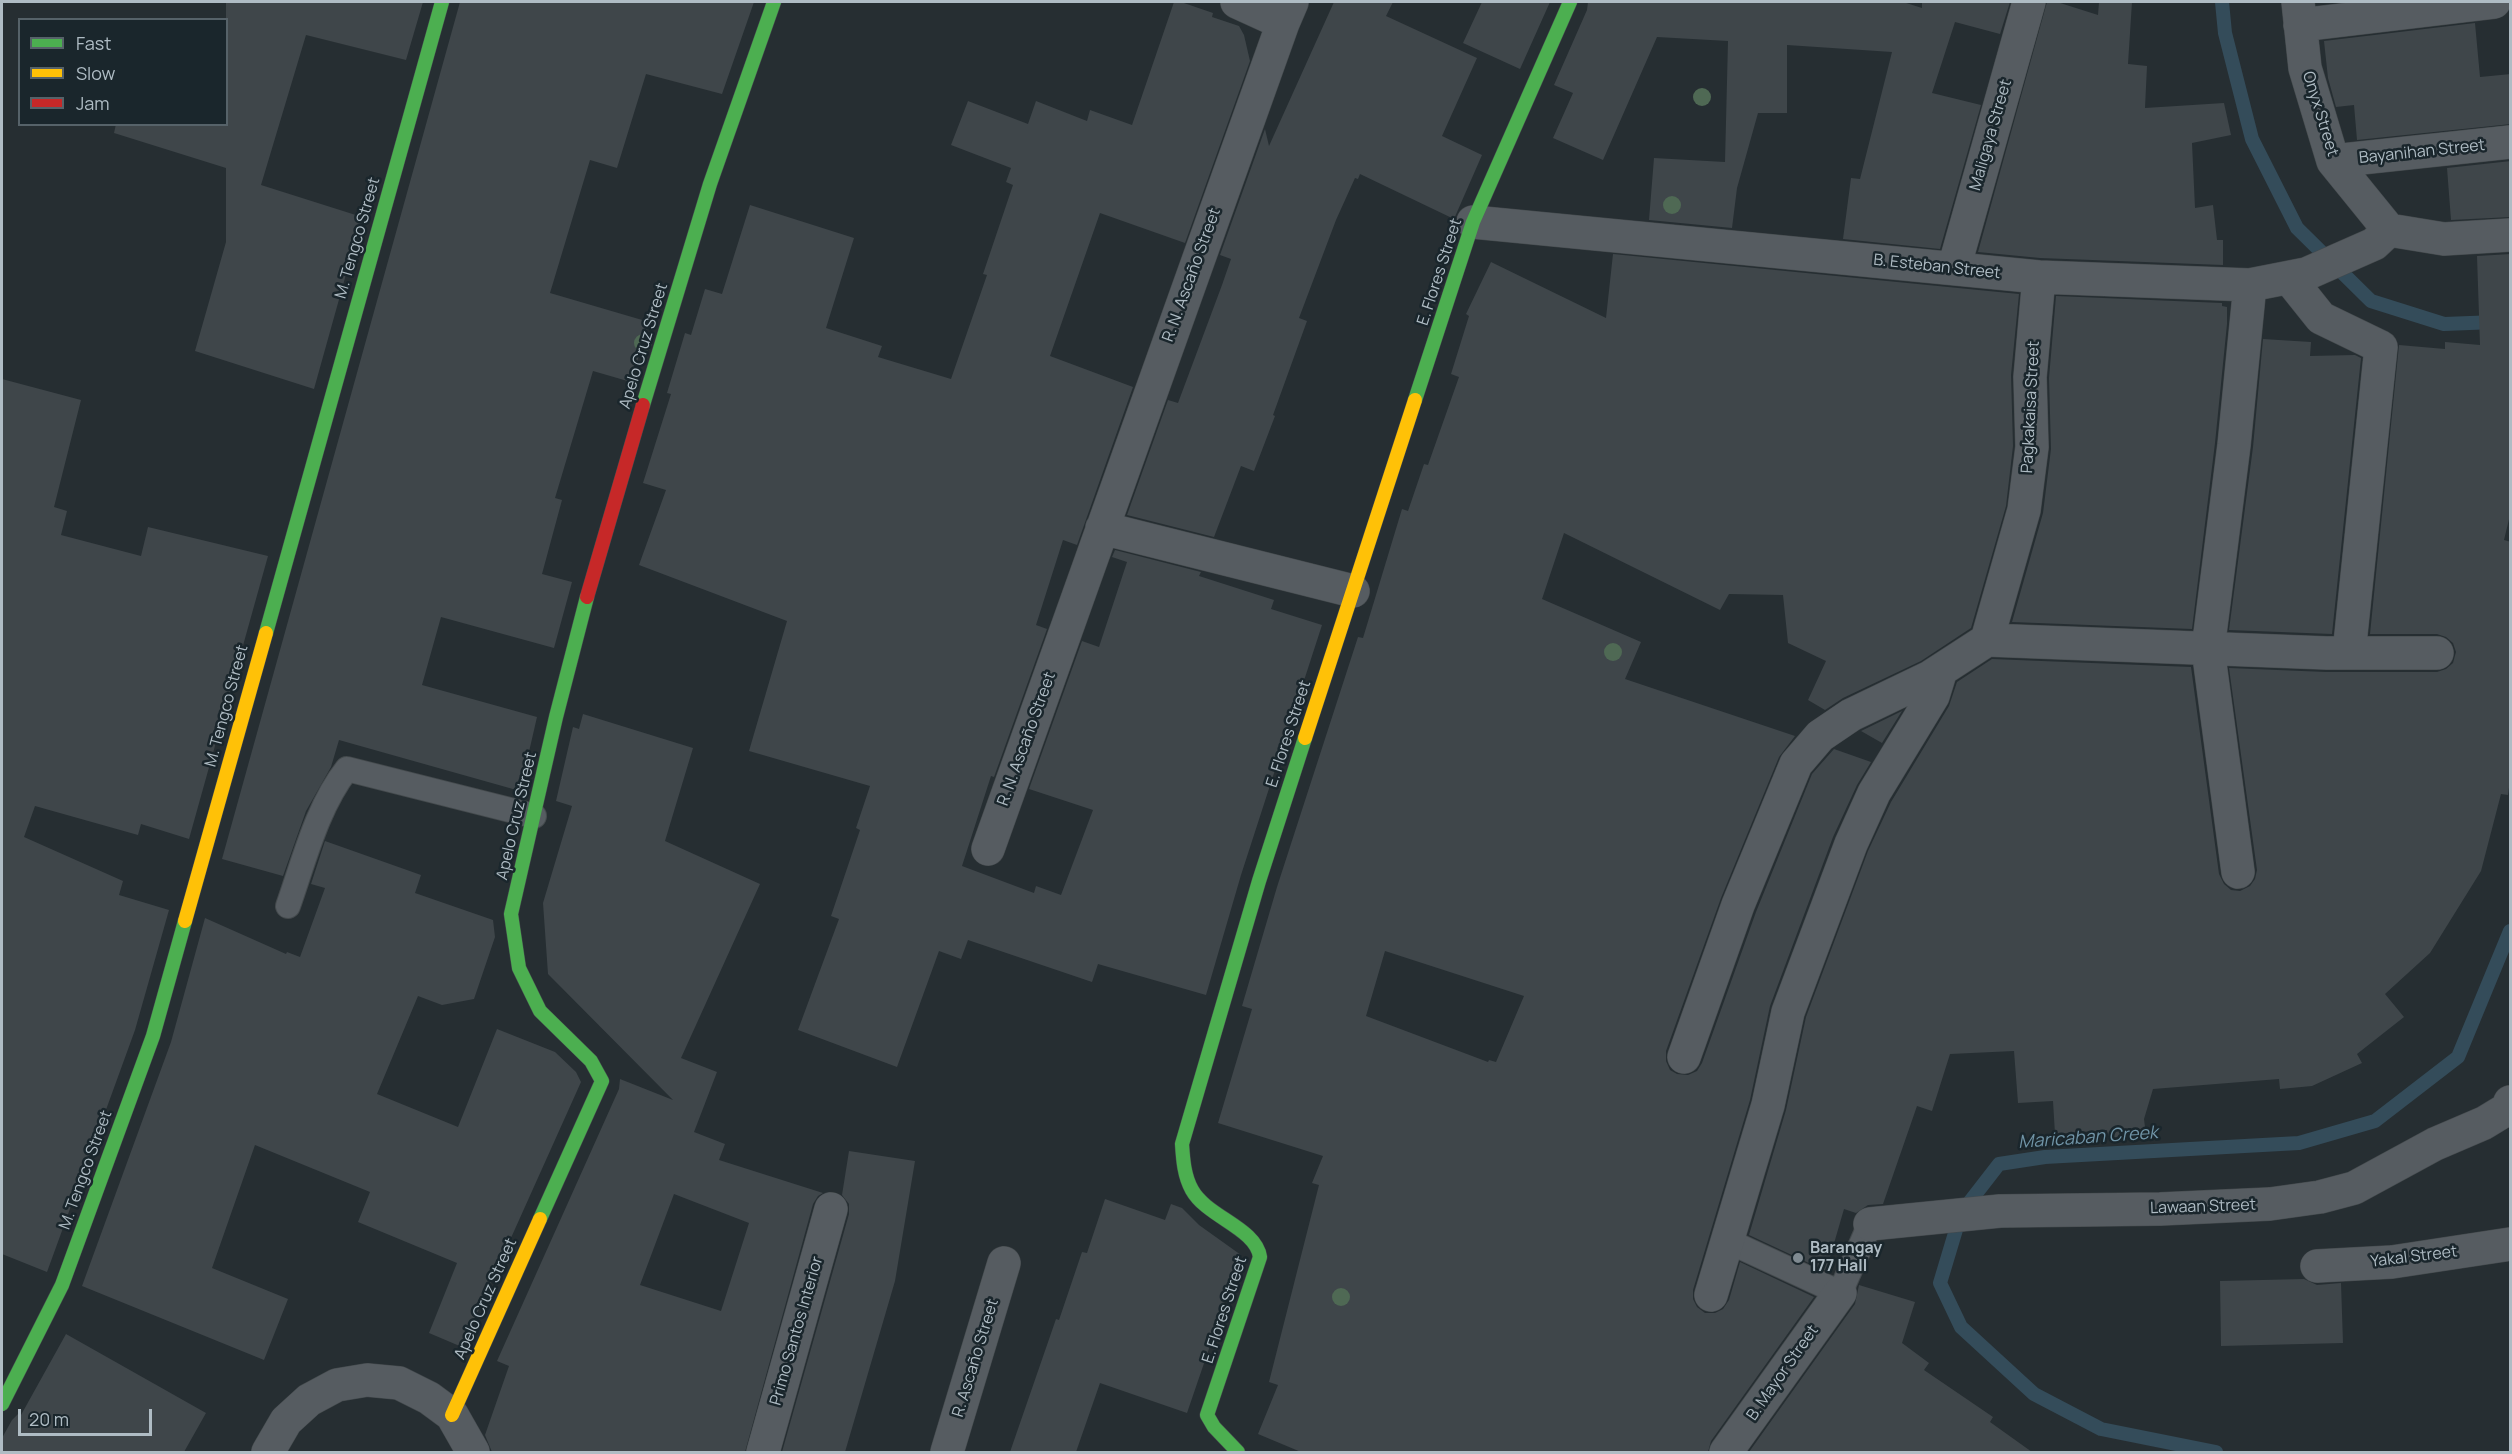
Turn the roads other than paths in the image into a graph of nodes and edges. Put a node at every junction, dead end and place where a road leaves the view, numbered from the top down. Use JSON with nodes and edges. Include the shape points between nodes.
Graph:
{"nodes":[{"id":1,"x":442,"y":2,"type":"edge"},
{"id":2,"x":774,"y":2,"type":"edge"},
{"id":3,"x":1238,"y":2,"type":"edge"},
{"id":4,"x":1569,"y":2,"type":"edge"},
{"id":5,"x":2029,"y":2,"type":"edge"},
{"id":6,"x":2493,"y":2,"type":"edge"},
{"id":7,"x":1287,"y":12,"type":"edge"},
{"id":8,"x":2299,"y":13,"type":"edge"},
{"id":9,"x":2511,"y":141,"type":"edge"},
{"id":10,"x":2333,"y":161,"type":"junction"},
{"id":11,"x":1473,"y":222,"type":"junction"},
{"id":12,"x":2511,"y":235,"type":"edge"},
{"id":13,"x":2382,"y":237,"type":"junction"},
{"id":14,"x":1954,"y":268,"type":"junction"},
{"id":15,"x":2297,"y":276,"type":"junction"},
{"id":16,"x":2039,"y":277,"type":"junction"},
{"id":17,"x":2250,"y":285,"type":"junction"},
{"id":18,"x":1101,"y":528,"type":"junction"},
{"id":19,"x":1353,"y":591,"type":"junction"},
{"id":20,"x":1987,"y":640,"type":"junction"},
{"id":21,"x":2208,"y":649,"type":"junction"},
{"id":22,"x":2349,"y":653,"type":"junction"},
{"id":23,"x":2437,"y":653,"type":"dead end"},
{"id":24,"x":1941,"y":670,"type":"junction"},
{"id":25,"x":534,"y":816,"type":"junction"},
{"id":26,"x":988,"y":849,"type":"dead end"},
{"id":27,"x":2238,"y":872,"type":"dead end"},
{"id":28,"x":288,"y":906,"type":"dead end"},
{"id":29,"x":1684,"y":1057,"type":"dead end"},
{"id":30,"x":2509,"y":1108,"type":"edge"},
{"id":31,"x":831,"y":1209,"type":"dead end"},
{"id":32,"x":1870,"y":1224,"type":"joint"},
{"id":33,"x":1728,"y":1241,"type":"junction"},
{"id":34,"x":2511,"y":1244,"type":"edge"},
{"id":35,"x":1004,"y":1263,"type":"dead end"},
{"id":36,"x":2317,"y":1266,"type":"dead end"},
{"id":37,"x":1840,"y":1293,"type":"junction"},
{"id":38,"x":1711,"y":1295,"type":"dead end"},
{"id":39,"x":2,"y":1404,"type":"edge"},
{"id":40,"x":452,"y":1415,"type":"junction"},
{"id":41,"x":268,"y":1452,"type":"edge"},
{"id":42,"x":473,"y":1452,"type":"edge"},
{"id":43,"x":763,"y":1452,"type":"edge"},
{"id":44,"x":947,"y":1452,"type":"edge"},
{"id":45,"x":1238,"y":1452,"type":"edge"},
{"id":46,"x":1726,"y":1452,"type":"edge"}],
"edges":[{"from":1,"to":39,"type":"street","name":"M. Tengco Street","via":[[153,1036],[62,1285]]},
{"from":2,"to":25,"type":"street","name":"Apelo Cruz Street","via":[[710,184],[597,559]]},
{"from":3,"to":7,"type":"street","name":"R. N. Ascaño Street"},
{"from":4,"to":11,"type":"street","name":"E. Flores Street"},
{"from":5,"to":14,"type":"street","name":"Maligaya Street"},
{"from":6,"to":8,"type":"street"},
{"from":7,"to":18,"type":"street","name":"R. N. Ascaño Street"},
{"from":8,"to":10,"type":"street","name":"Onyx Street","via":[[2305,68]]},
{"from":9,"to":10,"type":"street","name":"Bayanihan Street"},
{"from":10,"to":13,"type":"street","name":"Onyx Street"},
{"from":11,"to":14,"type":"street","name":"B. Esteban Street"},
{"from":11,"to":19,"type":"street","name":"E. Flores Street"},
{"from":12,"to":13,"type":"street"},
{"from":13,"to":15,"type":"street","name":"B. Esteban Street"},
{"from":14,"to":16,"type":"street","name":"B. Esteban Street"},
{"from":15,"to":17,"type":"street","name":"B. Esteban Street"},
{"from":15,"to":22,"type":"street","via":[[2321,318],[2381,347]]},
{"from":16,"to":17,"type":"street","name":"B. Esteban Street"},
{"from":16,"to":20,"type":"street","name":"Pagkakaisa Street","via":[[2030,377],[2032,447],[2024,510]]},
{"from":17,"to":21,"type":"street"},
{"from":18,"to":19,"type":"street"},
{"from":18,"to":26,"type":"street","name":"R. N. Ascaño Street"},
{"from":19,"to":45,"type":"street","name":"E. Flores Street","via":[[1259,881],[1182,1144],[1191,1189],[1198,1199],[1253,1240],[1259,1249],[1260,1257],[1207,1415]]},
{"from":20,"to":21,"type":"street"},
{"from":20,"to":24,"type":"street"},
{"from":21,"to":22,"type":"street"},
{"from":21,"to":27,"type":"street"},
{"from":22,"to":23,"type":"street"},
{"from":24,"to":29,"type":"street","via":[[1851,715],[1820,736],[1796,764],[1738,905]]},
{"from":24,"to":33,"type":"street","via":[[1934,696],[1874,793],[1851,844],[1792,1001],[1768,1105]]},
{"from":25,"to":28,"type":"lane","via":[[347,769],[335,784],[313,835]]},
{"from":25,"to":40,"type":"street","name":"Apelo Cruz Street","via":[[511,914],[519,968],[540,1011],[591,1061],[602,1081]]},
{"from":30,"to":32,"type":"street","name":"Lawaan Street","via":[[2354,1188],[2320,1197],[2259,1205],[2000,1211]]},
{"from":31,"to":43,"type":"street","name":"Primo Santos Interior"},
{"from":32,"to":37,"type":"lane"},
{"from":33,"to":37,"type":"lane"},
{"from":33,"to":38,"type":"street"},
{"from":34,"to":36,"type":"street","name":"Yakal Street","via":[[2392,1262]]},
{"from":35,"to":44,"type":"street","name":"R. Ascaño Street"},
{"from":37,"to":46,"type":"street","name":"B. Mayor Street"},
{"from":40,"to":41,"type":"street","via":[[399,1383],[367,1380],[337,1385],[309,1400],[286,1421]]},
{"from":40,"to":42,"type":"street"}]}
